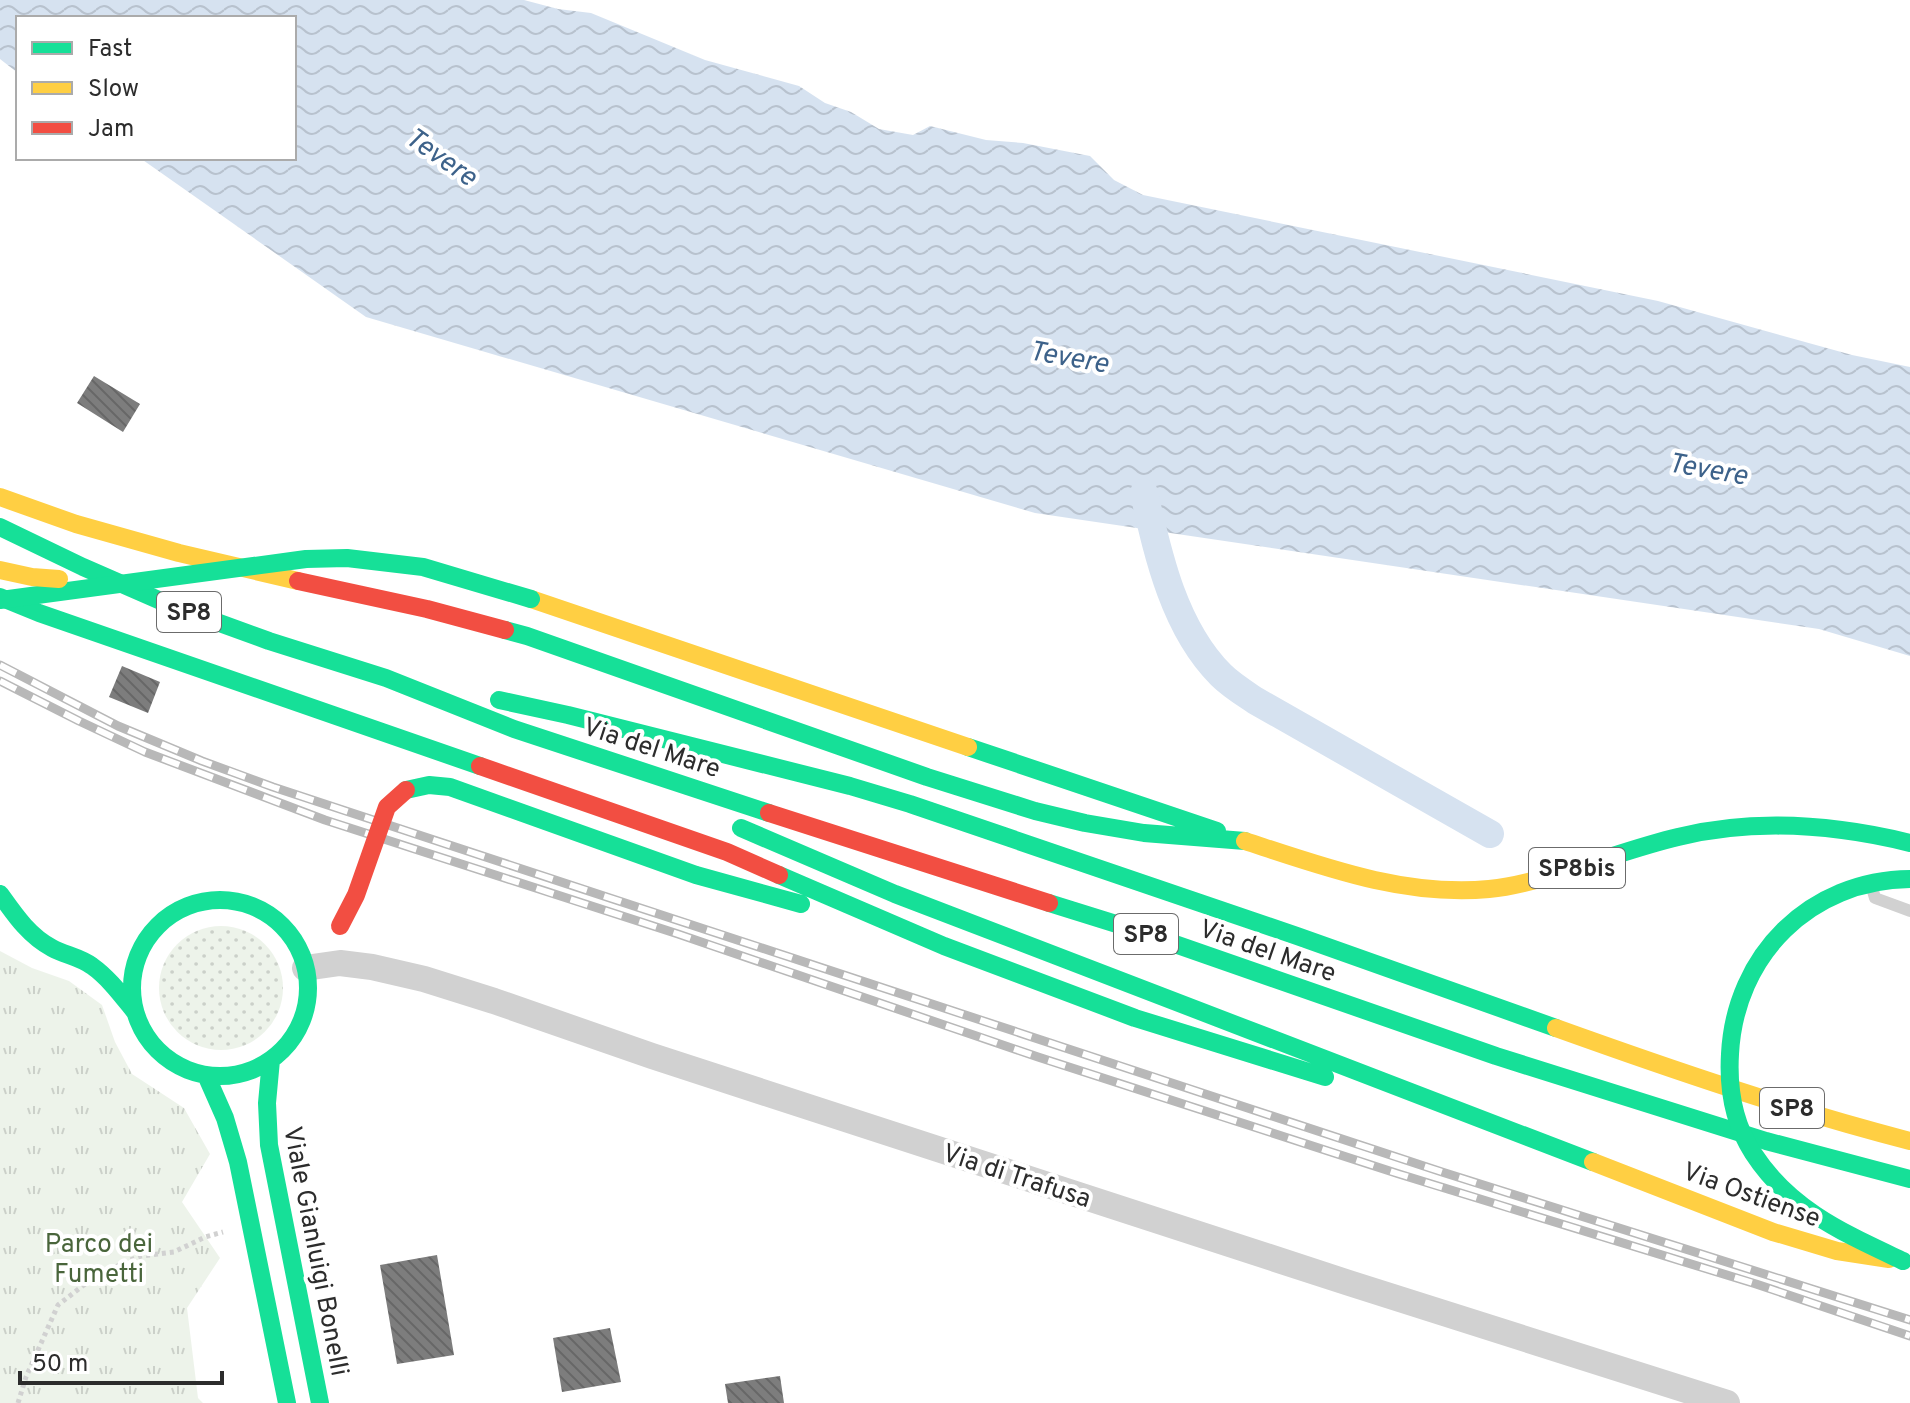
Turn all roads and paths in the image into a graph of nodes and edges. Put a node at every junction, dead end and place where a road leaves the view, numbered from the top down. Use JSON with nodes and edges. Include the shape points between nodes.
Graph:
{"nodes":[{"id":1,"x":0,"y":497,"type":"edge"},
{"id":2,"x":0,"y":527,"type":"edge"},
{"id":3,"x":0,"y":570,"type":"edge"},
{"id":4,"x":133,"y":581,"type":"junction"},
{"id":5,"x":0,"y":599,"type":"edge"},
{"id":6,"x":386,"y":678,"type":"junction"},
{"id":7,"x":514,"y":729,"type":"junction"},
{"id":8,"x":685,"y":804,"type":"dead end"},
{"id":9,"x":728,"y":822,"type":"dead end"},
{"id":10,"x":1905,"y":836,"type":"edge"},
{"id":11,"x":1245,"y":841,"type":"junction"},
{"id":12,"x":1875,"y":848,"type":"dead end"},
{"id":13,"x":1865,"y":869,"type":"dead end"},
{"id":14,"x":1910,"y":879,"type":"edge"},
{"id":15,"x":0,"y":894,"type":"edge"},
{"id":16,"x":1910,"y":911,"type":"edge"},
{"id":17,"x":944,"y":946,"type":"junction"},
{"id":18,"x":304,"y":964,"type":"junction"},
{"id":19,"x":135,"y":1012,"type":"junction"},
{"id":20,"x":271,"y":1060,"type":"junction"},
{"id":21,"x":206,"y":1075,"type":"junction"},
{"id":22,"x":1910,"y":1141,"type":"edge"},
{"id":23,"x":1581,"y":1157,"type":"junction"},
{"id":24,"x":1910,"y":1179,"type":"edge"},
{"id":25,"x":251,"y":1226,"type":"junction"},
{"id":26,"x":1906,"y":1262,"type":"edge"},
{"id":27,"x":18,"y":1403,"type":"edge"},
{"id":28,"x":287,"y":1403,"type":"edge"},
{"id":29,"x":320,"y":1403,"type":"edge"},
{"id":30,"x":1727,"y":1403,"type":"edge"}],
"edges":[{"from":1,"to":11,"type":"main road","via":[[179,553],[485,623],[947,784],[1068,819],[1144,833]]},
{"from":2,"to":6,"type":"main road","name":"Via del Mare","number":"SP8","via":[[170,605]]},
{"from":3,"to":4,"type":"main road","number":"SP8bis","bridge":true,"via":[[32,577]]},
{"from":4,"to":5,"type":"main road","bridge":true},
{"from":4,"to":11,"type":"main road","number":"SP8bis","bridge":true,"via":[[306,559],[423,567],[718,661]]},
{"from":5,"to":17,"type":"main road","via":[[727,852]]},
{"from":6,"to":7,"type":"main road","name":"Via del Mare","number":"SP8"},
{"from":6,"to":22,"type":"main road","name":"Via del Mare","number":"SP8","via":[[568,715],[910,804],[1675,1070]]},
{"from":7,"to":8,"type":"main road"},
{"from":7,"to":24,"type":"main road","name":"Via del Mare","number":"SP8","via":[[1126,927],[1525,1066]]},
{"from":9,"to":23,"type":"main road","via":[[895,894]]},
{"from":10,"to":11,"type":"main road","number":"SP8bis","bridge":true,"via":[[1815,825],[1743,825],[1683,835],[1528,882],[1441,890],[1376,882]]},
{"from":10,"to":12,"type":"lane","via":[[1880,838]]},
{"from":13,"to":16,"type":"lane","via":[[1875,898]]},
{"from":14,"to":26,"type":"main road","bridge":true,"via":[[1847,889],[1784,929],[1742,990],[1728,1057],[1730,1093],[1743,1134],[1785,1194],[1812,1216]]},
{"from":15,"to":19,"type":"main road","via":[[37,939],[89,964]]},
{"from":17,"to":18,"type":"main road","bridge":true,"via":[[696,875],[450,787],[429,785],[406,790],[387,807],[356,895],[332,936]]},
{"from":17,"to":23,"type":"main road","via":[[1135,1018]]},
{"from":18,"to":19,"type":"main road","via":[[288,933],[266,913],[223,900],[194,904],[167,918],[147,940],[134,967]]},
{"from":18,"to":20,"type":"main road","via":[[307,998],[299,1026]]},
{"from":18,"to":30,"type":"street","name":"Via di Trafusa","via":[[372,967],[424,979]]},
{"from":19,"to":21,"type":"main road","via":[[161,1054]]},
{"from":20,"to":21,"type":"main road","via":[[240,1074]]},
{"from":20,"to":29,"type":"main road","name":"Viale Gianluigi Bonelli","via":[[265,1109],[271,1159]]},
{"from":21,"to":25,"type":"main road","via":[[232,1139]]},
{"from":23,"to":26,"type":"main road","name":"Via Ostiense","via":[[1812,1245]]},
{"from":25,"to":27,"type":"path","via":[[205,1237],[174,1252],[141,1256],[74,1292],[58,1305]]},
{"from":25,"to":28,"type":"main road"}]}
